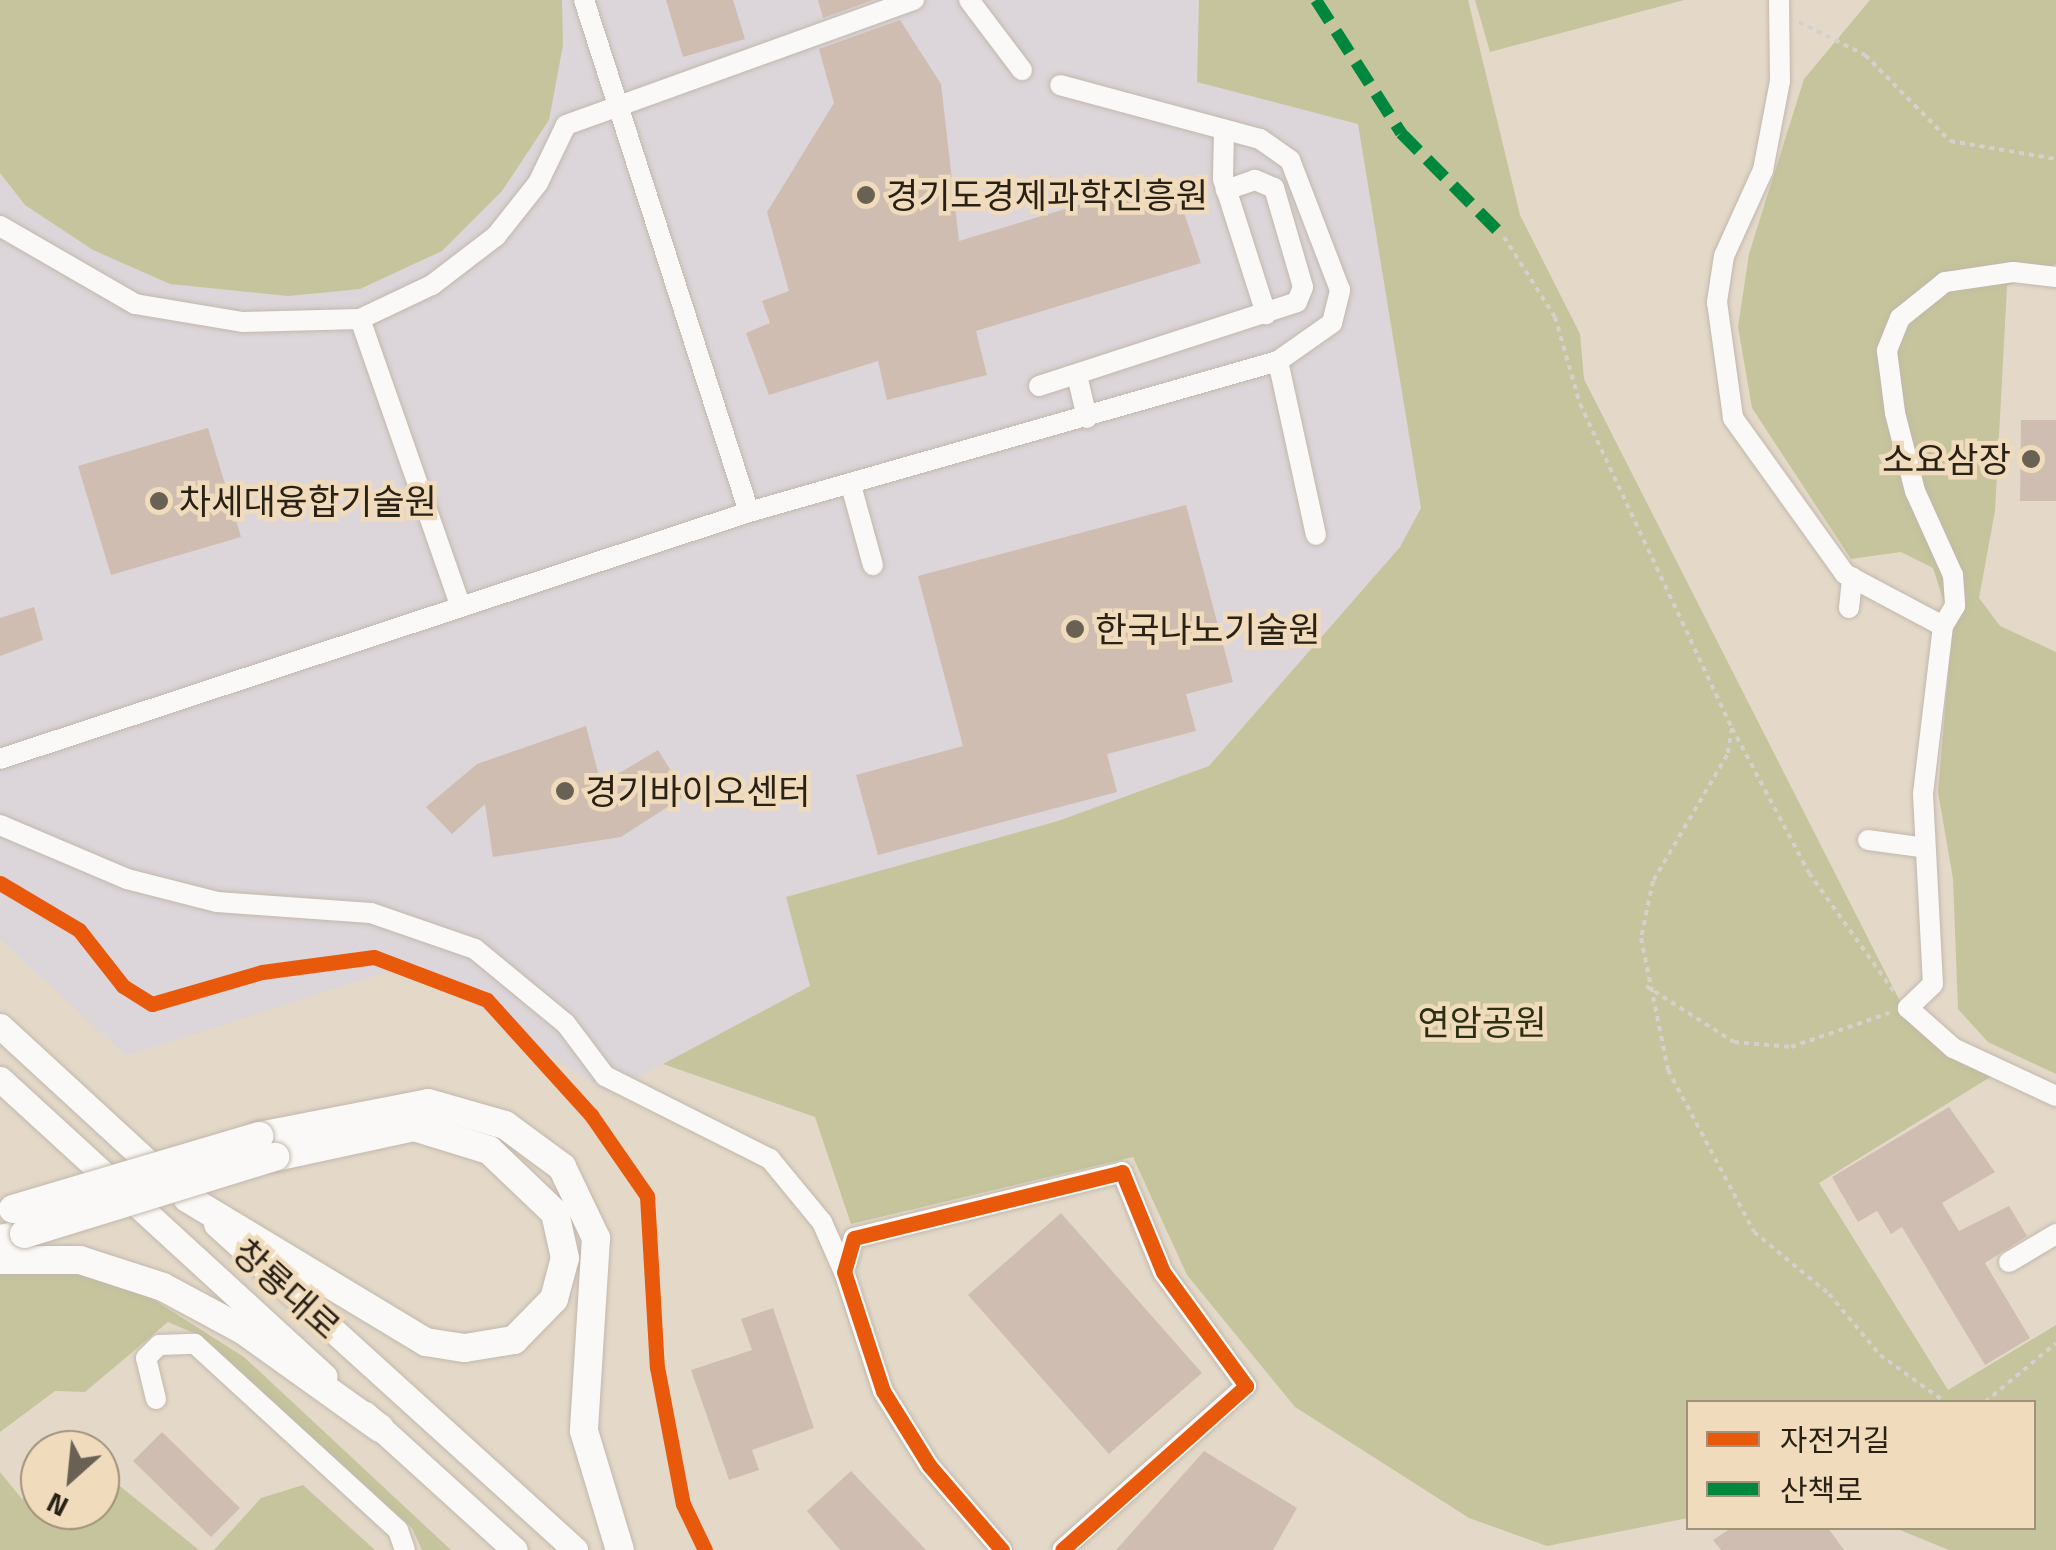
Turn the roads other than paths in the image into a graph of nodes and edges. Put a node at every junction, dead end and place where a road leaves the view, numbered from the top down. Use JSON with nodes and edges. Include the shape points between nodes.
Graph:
{"nodes":[{"id":1,"x":584,"y":0,"type":"edge"},
{"id":2,"x":914,"y":0,"type":"edge"},
{"id":3,"x":969,"y":0,"type":"edge"},
{"id":4,"x":1780,"y":9,"type":"edge"},
{"id":5,"x":1022,"y":70,"type":"dead end"},
{"id":6,"x":1060,"y":86,"type":"dead end"},
{"id":7,"x":614,"y":101,"type":"junction"},
{"id":8,"x":1224,"y":130,"type":"junction"},
{"id":9,"x":1226,"y":190,"type":"junction"},
{"id":10,"x":0,"y":226,"type":"edge"},
{"id":11,"x":2056,"y":278,"type":"edge"},
{"id":12,"x":1266,"y":314,"type":"junction"},
{"id":13,"x":360,"y":320,"type":"junction"},
{"id":14,"x":1278,"y":361,"type":"junction"},
{"id":15,"x":1077,"y":375,"type":"junction"},
{"id":16,"x":1040,"y":386,"type":"dead end"},
{"id":17,"x":1087,"y":418,"type":"junction"},
{"id":18,"x":852,"y":488,"type":"junction"},
{"id":19,"x":749,"y":512,"type":"junction"},
{"id":20,"x":1316,"y":535,"type":"dead end"},
{"id":21,"x":873,"y":565,"type":"dead end"},
{"id":22,"x":1852,"y":578,"type":"junction"},
{"id":23,"x":461,"y":608,"type":"junction"},
{"id":24,"x":1849,"y":608,"type":"dead end"},
{"id":25,"x":1944,"y":626,"type":"junction"},
{"id":26,"x":0,"y":759,"type":"edge"},
{"id":27,"x":0,"y":825,"type":"edge"},
{"id":28,"x":1868,"y":840,"type":"dead end"},
{"id":29,"x":1920,"y":848,"type":"junction"},
{"id":30,"x":0,"y":1026,"type":"edge"},
{"id":31,"x":0,"y":1079,"type":"edge"},
{"id":32,"x":2056,"y":1096,"type":"edge"},
{"id":33,"x":267,"y":1147,"type":"junction"},
{"id":34,"x":187,"y":1198,"type":"junction"},
{"id":35,"x":9,"y":1223,"type":"edge"},
{"id":36,"x":2056,"y":1234,"type":"edge"},
{"id":37,"x":0,"y":1260,"type":"edge"},
{"id":38,"x":2009,"y":1262,"type":"dead end"},
{"id":39,"x":844,"y":1272,"type":"junction"},
{"id":40,"x":156,"y":1399,"type":"dead end"},
{"id":41,"x":380,"y":1428,"type":"junction"},
{"id":42,"x":405,"y":1550,"type":"edge"},
{"id":43,"x":515,"y":1550,"type":"edge"},
{"id":44,"x":575,"y":1550,"type":"edge"},
{"id":45,"x":620,"y":1550,"type":"edge"},
{"id":46,"x":1002,"y":1550,"type":"edge"},
{"id":47,"x":1062,"y":1550,"type":"edge"}],
"edges":[{"from":1,"to":7,"type":"street"},
{"from":2,"to":7,"type":"street"},
{"from":3,"to":5,"type":"street"},
{"from":4,"to":22,"type":"street","via":[[1762,170],[1719,287],[1724,370],[1747,442]]},
{"from":6,"to":8,"type":"street"},
{"from":7,"to":13,"type":"street","via":[[566,124],[538,183],[496,236],[432,285]]},
{"from":7,"to":19,"type":"street"},
{"from":8,"to":9,"type":"street"},
{"from":8,"to":14,"type":"street","via":[[1290,160],[1340,290],[1332,323]]},
{"from":9,"to":12,"type":"street"},
{"from":9,"to":12,"type":"street","via":[[1255,180],[1274,188],[1302,296]]},
{"from":10,"to":13,"type":"street","via":[[135,304],[243,322]]},
{"from":11,"to":25,"type":"street","via":[[2013,272],[1945,282],[1900,318],[1887,351],[1915,491],[1953,575],[1955,606]]},
{"from":12,"to":15,"type":"street"},
{"from":13,"to":23,"type":"street"},
{"from":14,"to":17,"type":"street"},
{"from":14,"to":20,"type":"street"},
{"from":15,"to":16,"type":"street"},
{"from":15,"to":17,"type":"street"},
{"from":17,"to":18,"type":"street"},
{"from":18,"to":19,"type":"street"},
{"from":18,"to":21,"type":"street"},
{"from":19,"to":23,"type":"street"},
{"from":22,"to":24,"type":"street"},
{"from":22,"to":25,"type":"street"},
{"from":23,"to":26,"type":"street"},
{"from":25,"to":29,"type":"street"},
{"from":27,"to":39,"type":"street","via":[[127,879],[217,902],[372,912],[475,949],[566,1024],[605,1076],[770,1159],[822,1222]]},
{"from":28,"to":29,"type":"street"},
{"from":29,"to":32,"type":"street","via":[[1936,953],[1933,984],[1908,1008],[1952,1048]]},
{"from":30,"to":34,"type":"main road","name":"창룡대로"},
{"from":31,"to":41,"type":"main road","name":"창룡대로"},
{"from":33,"to":34,"type":"highway","via":[[414,1127],[490,1150],[555,1213],[565,1258],[554,1300],[514,1340],[465,1348],[426,1342],[350,1305]]},
{"from":33,"to":35,"type":"highway","bridge":true},
{"from":33,"to":45,"type":"highway","via":[[428,1103],[495,1120],[562,1167],[596,1238],[584,1431]]},
{"from":34,"to":44,"type":"main road","name":"창룡대로"},
{"from":36,"to":38,"type":"street"},
{"from":37,"to":41,"type":"highway","via":[[80,1260],[163,1286],[243,1330]]},
{"from":39,"to":46,"type":"street","via":[[883,1391],[930,1466]]},
{"from":39,"to":47,"type":"street","via":[[854,1238],[1122,1172],[1163,1272],[1246,1386]]},
{"from":40,"to":42,"type":"street","via":[[146,1358],[159,1345],[195,1344],[398,1530]]},
{"from":41,"to":43,"type":"main road","name":"창룡대로"}]}
